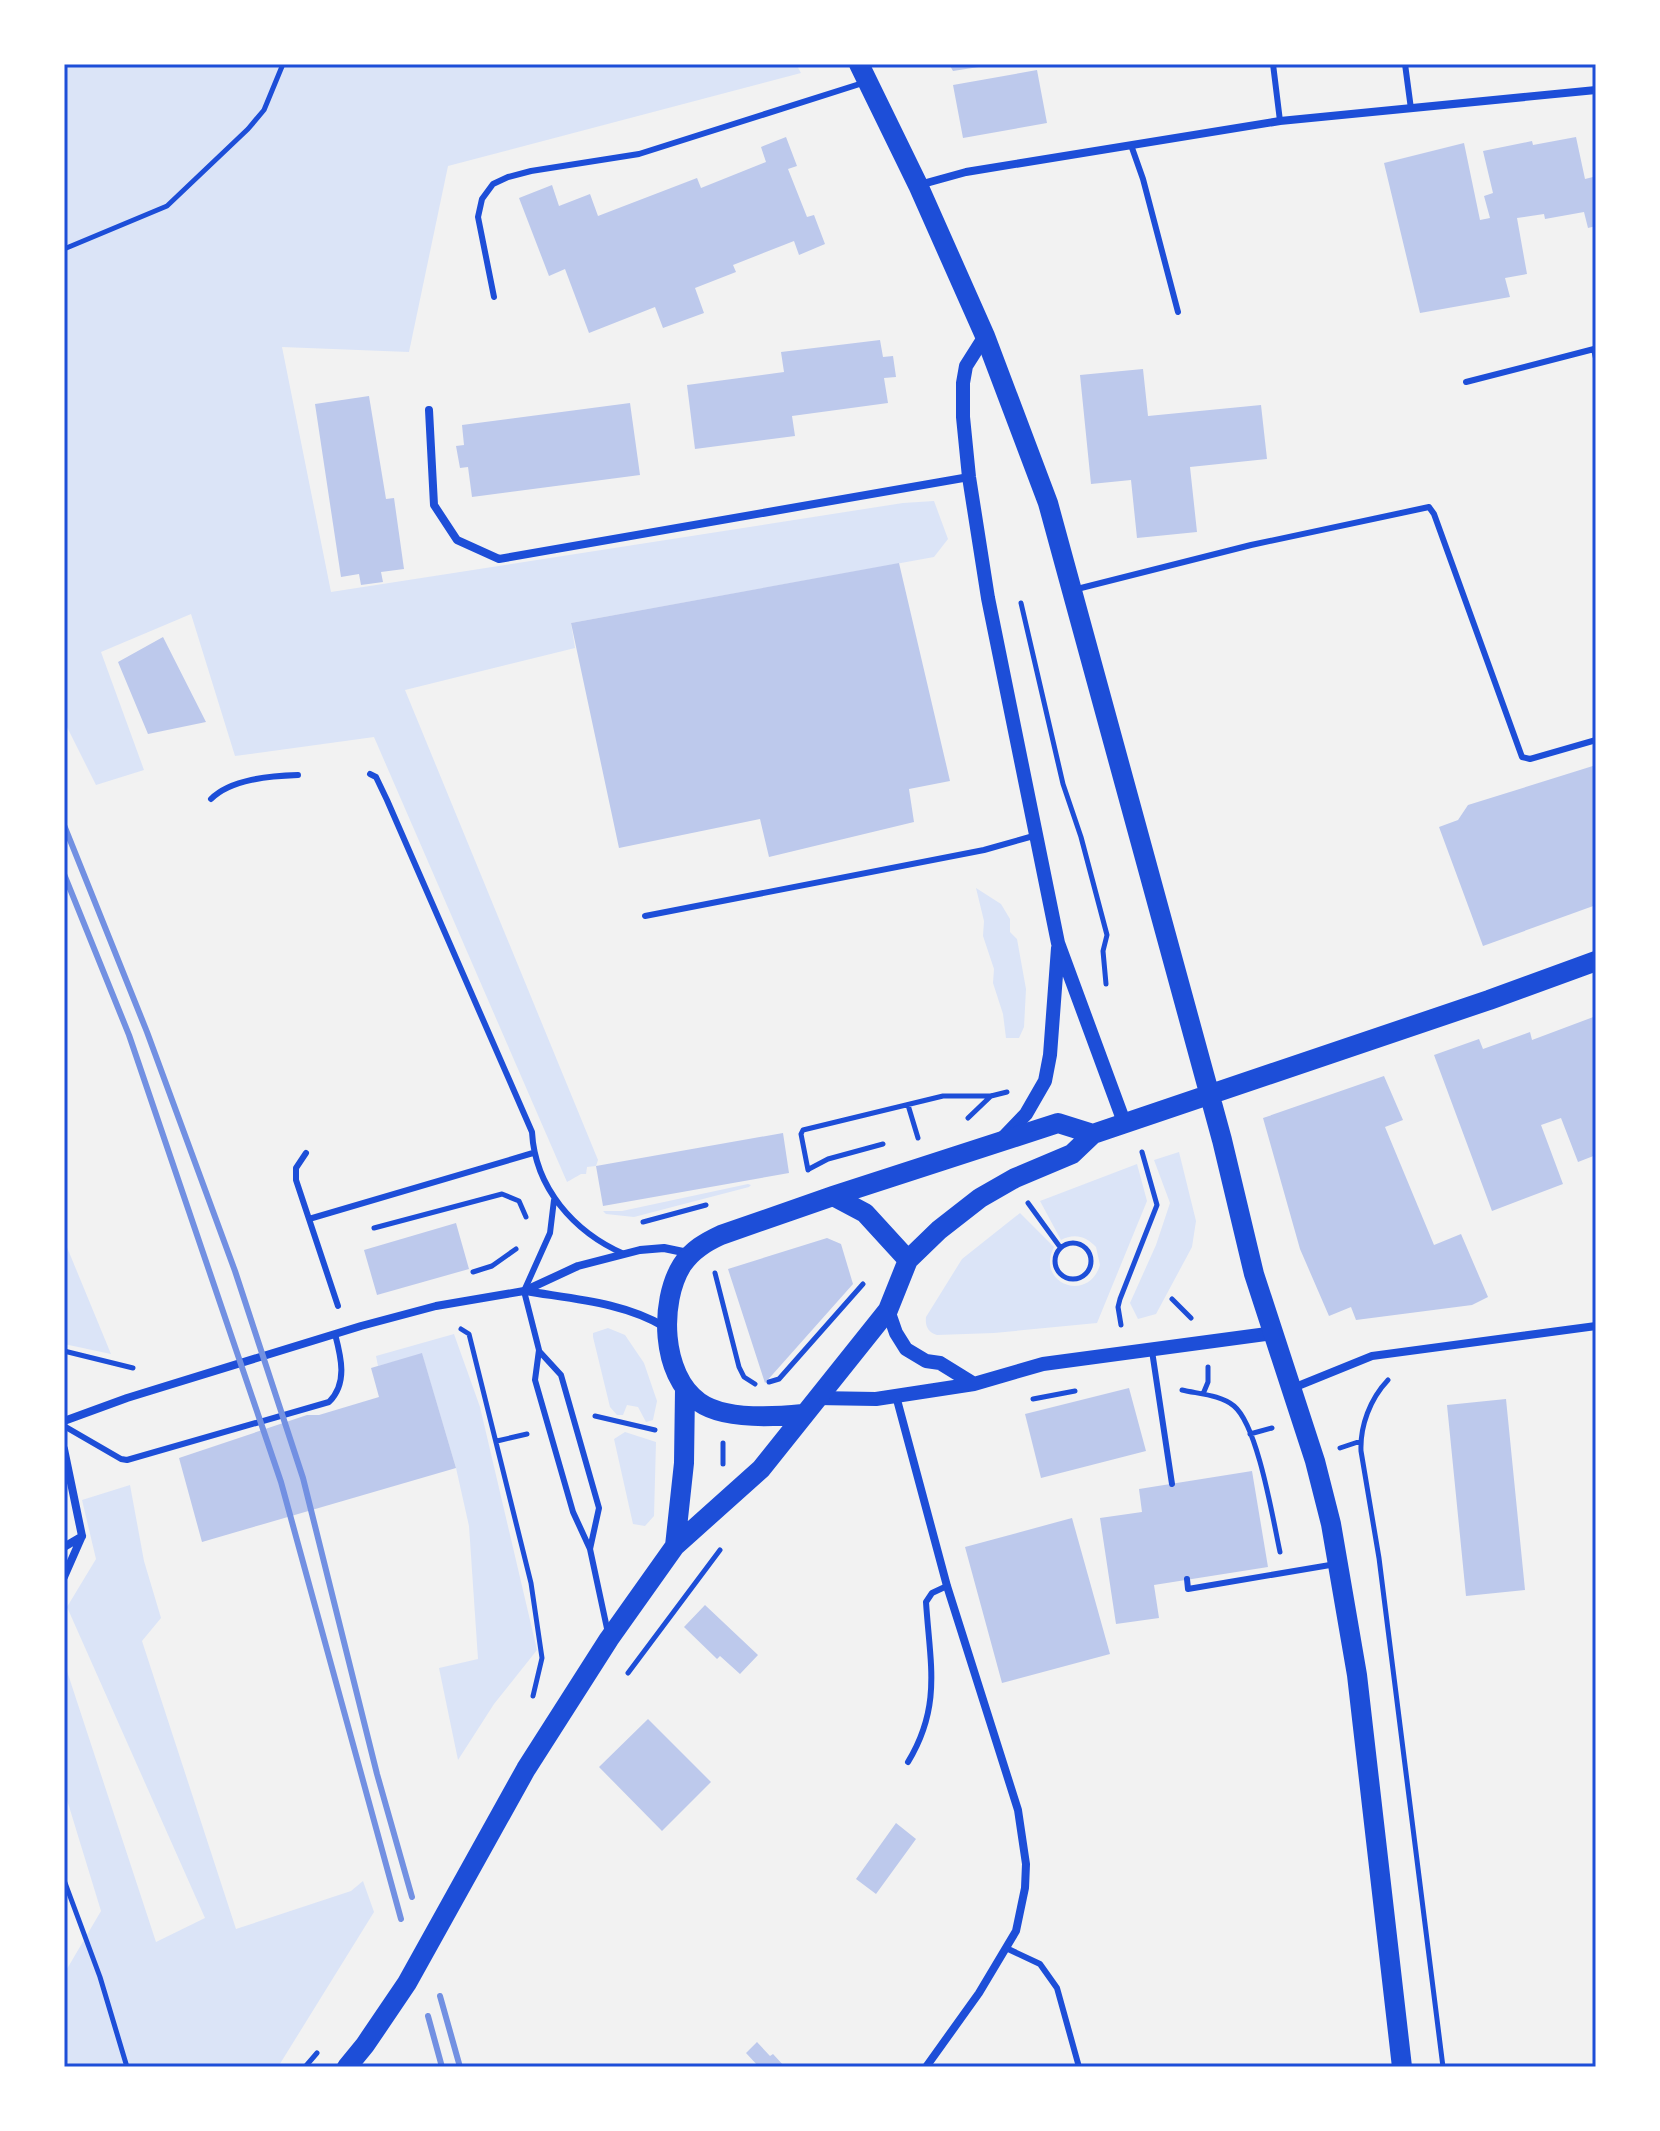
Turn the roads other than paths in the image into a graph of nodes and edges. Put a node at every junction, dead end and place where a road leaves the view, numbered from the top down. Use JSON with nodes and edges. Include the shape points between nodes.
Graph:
{"nodes":[{"id":1,"x":1273,"y":64,"type":"edge"},
{"id":2,"x":1405,"y":64,"type":"edge"},
{"id":3,"x":864,"y":73,"type":"edge"},
{"id":4,"x":1596,"y":90,"type":"edge"},
{"id":5,"x":1411,"y":109,"type":"junction"},
{"id":6,"x":1280,"y":121,"type":"junction"},
{"id":7,"x":1131,"y":145,"type":"junction"},
{"id":8,"x":918,"y":185,"type":"junction"},
{"id":9,"x":494,"y":297,"type":"dead end"},
{"id":10,"x":1178,"y":312,"type":"dead end"},
{"id":11,"x":985,"y":336,"type":"junction"},
{"id":12,"x":1596,"y":358,"type":"edge"},
{"id":13,"x":1466,"y":382,"type":"dead end"},
{"id":14,"x":429,"y":410,"type":"dead end"},
{"id":15,"x":969,"y":477,"type":"junction"},
{"id":16,"x":1074,"y":590,"type":"junction"},
{"id":17,"x":1596,"y":740,"type":"edge"},
{"id":18,"x":370,"y":774,"type":"dead end"},
{"id":19,"x":298,"y":775,"type":"dead end"},
{"id":20,"x":211,"y":799,"type":"dead end"},
{"id":21,"x":1038,"y":834,"type":"junction"},
{"id":22,"x":645,"y":916,"type":"dead end"},
{"id":23,"x":1058,"y":943,"type":"junction"},
{"id":24,"x":1596,"y":961,"type":"edge"},
{"id":25,"x":1124,"y":1122,"type":"junction"},
{"id":26,"x":1093,"y":1134,"type":"junction"},
{"id":27,"x":998,"y":1143,"type":"junction"},
{"id":28,"x":306,"y":1153,"type":"dead end"},
{"id":29,"x":533,"y":1153,"type":"junction"},
{"id":30,"x":833,"y":1196,"type":"junction"},
{"id":31,"x":554,"y":1200,"type":"junction"},
{"id":32,"x":309,"y":1219,"type":"junction"},
{"id":33,"x":691,"y":1253,"type":"junction"},
{"id":34,"x":625,"y":1254,"type":"junction"},
{"id":35,"x":908,"y":1260,"type":"junction"},
{"id":36,"x":524,"y":1291,"type":"junction"},
{"id":37,"x":338,"y":1306,"type":"dead end"},
{"id":38,"x":888,"y":1310,"type":"junction"},
{"id":39,"x":1596,"y":1326,"type":"edge"},
{"id":40,"x":665,"y":1327,"type":"junction"},
{"id":41,"x":1274,"y":1333,"type":"junction"},
{"id":42,"x":335,"y":1334,"type":"junction"},
{"id":43,"x":539,"y":1350,"type":"junction"},
{"id":44,"x":1152,"y":1351,"type":"junction"},
{"id":45,"x":974,"y":1384,"type":"junction"},
{"id":46,"x":1292,"y":1388,"type":"junction"},
{"id":47,"x":685,"y":1390,"type":"junction"},
{"id":48,"x":896,"y":1396,"type":"junction"},
{"id":49,"x":816,"y":1398,"type":"junction"},
{"id":50,"x":803,"y":1414,"type":"junction"},
{"id":51,"x":64,"y":1424,"type":"edge"},
{"id":52,"x":64,"y":1449,"type":"edge"},
{"id":53,"x":1172,"y":1484,"type":"dead end"},
{"id":54,"x":82,"y":1536,"type":"junction"},
{"id":55,"x":675,"y":1546,"type":"junction"},
{"id":56,"x":64,"y":1547,"type":"edge"},
{"id":57,"x":590,"y":1549,"type":"junction"},
{"id":58,"x":1338,"y":1564,"type":"junction"},
{"id":59,"x":64,"y":1577,"type":"edge"},
{"id":60,"x":1187,"y":1579,"type":"dead end"},
{"id":61,"x":947,"y":1586,"type":"junction"},
{"id":62,"x":609,"y":1639,"type":"junction"},
{"id":63,"x":908,"y":1762,"type":"dead end"},
{"id":64,"x":1006,"y":1948,"type":"junction"},
{"id":65,"x":347,"y":2067,"type":"edge"},
{"id":66,"x":926,"y":2067,"type":"edge"},
{"id":67,"x":1079,"y":2067,"type":"edge"},
{"id":68,"x":1402,"y":2067,"type":"edge"}],
"edges":[{"from":1,"to":6,"type":"lane"},
{"from":2,"to":5,"type":"lane"},
{"from":3,"to":8,"type":"main road"},
{"from":3,"to":9,"type":"lane","via":[[639,154],[531,171],[493,184],[478,217]]},
{"from":4,"to":5,"type":"street"},
{"from":5,"to":6,"type":"street"},
{"from":6,"to":7,"type":"street"},
{"from":7,"to":8,"type":"street"},
{"from":7,"to":10,"type":"lane"},
{"from":8,"to":11,"type":"main road"},
{"from":11,"to":15,"type":"street","via":[[966,366],[963,383]]},
{"from":11,"to":16,"type":"main road","via":[[1048,503]]},
{"from":12,"to":13,"type":"lane","via":[[1594,349]]},
{"from":14,"to":15,"type":"street","via":[[434,505],[457,540],[499,559]]},
{"from":15,"to":21,"type":"street","via":[[991,613]]},
{"from":16,"to":17,"type":"lane","via":[[1429,507],[1522,757]]},
{"from":16,"to":41,"type":"main road"},
{"from":18,"to":29,"type":"lane","via":[[387,800],[532,1132]]},
{"from":19,"to":20,"type":"lane","via":[[247,782]]},
{"from":21,"to":22,"type":"lane","via":[[971,853]]},
{"from":21,"to":23,"type":"street"},
{"from":23,"to":25,"type":"street"},
{"from":23,"to":27,"type":"street","via":[[1045,1081],[1026,1114]]},
{"from":24,"to":25,"type":"main road"},
{"from":25,"to":26,"type":"main road"},
{"from":26,"to":27,"type":"main road","via":[[1058,1123]]},
{"from":26,"to":35,"type":"main road","via":[[1072,1154],[980,1198]]},
{"from":27,"to":30,"type":"main road"},
{"from":28,"to":32,"type":"lane","via":[[295,1171]]},
{"from":29,"to":31,"type":"lane"},
{"from":29,"to":32,"type":"lane"},
{"from":30,"to":33,"type":"main road","via":[[721,1235]]},
{"from":30,"to":35,"type":"main road","via":[[865,1213]]},
{"from":31,"to":34,"type":"lane","via":[[583,1230]]},
{"from":31,"to":36,"type":"lane","via":[[550,1233]]},
{"from":32,"to":37,"type":"lane"},
{"from":33,"to":34,"type":"street","via":[[664,1248]]},
{"from":33,"to":40,"type":"main road","via":[[674,1282]]},
{"from":34,"to":36,"type":"street","via":[[578,1266]]},
{"from":35,"to":38,"type":"main road"},
{"from":36,"to":40,"type":"street","via":[[625,1308]]},
{"from":36,"to":42,"type":"street","via":[[436,1306]]},
{"from":36,"to":43,"type":"lane"},
{"from":38,"to":45,"type":"street","via":[[906,1349]]},
{"from":38,"to":49,"type":"main road"},
{"from":39,"to":46,"type":"street","via":[[1372,1356]]},
{"from":40,"to":47,"type":"main road"},
{"from":41,"to":44,"type":"street"},
{"from":41,"to":46,"type":"main road"},
{"from":42,"to":51,"type":"street","via":[[127,1398]]},
{"from":42,"to":51,"type":"lane","via":[[342,1371],[339,1390],[329,1402],[121,1459]]},
{"from":43,"to":57,"type":"lane","via":[[535,1380],[573,1512]]},
{"from":43,"to":57,"type":"lane","via":[[561,1375],[599,1508]]},
{"from":44,"to":45,"type":"street","via":[[1043,1364]]},
{"from":44,"to":53,"type":"lane"},
{"from":45,"to":48,"type":"street"},
{"from":46,"to":58,"type":"main road"},
{"from":47,"to":50,"type":"main road","via":[[702,1404],[727,1412]]},
{"from":47,"to":55,"type":"main road","via":[[686,1438]]},
{"from":48,"to":49,"type":"street"},
{"from":48,"to":61,"type":"street"},
{"from":49,"to":50,"type":"main road"},
{"from":50,"to":55,"type":"main road","via":[[761,1469]]},
{"from":52,"to":54,"type":"street"},
{"from":54,"to":56,"type":"street"},
{"from":54,"to":59,"type":"street"},
{"from":55,"to":62,"type":"main road"},
{"from":57,"to":62,"type":"lane"},
{"from":58,"to":60,"type":"lane","via":[[1188,1589]]},
{"from":58,"to":68,"type":"main road","via":[[1357,1675]]},
{"from":61,"to":63,"type":"lane","via":[[926,1602],[931,1708]]},
{"from":61,"to":64,"type":"street","via":[[1021,1823],[1025,1888],[1016,1931]]},
{"from":62,"to":65,"type":"main road","via":[[526,1769],[407,1983]]},
{"from":64,"to":66,"type":"street"},
{"from":64,"to":67,"type":"lane","via":[[1040,1964],[1057,1988]]}]}
